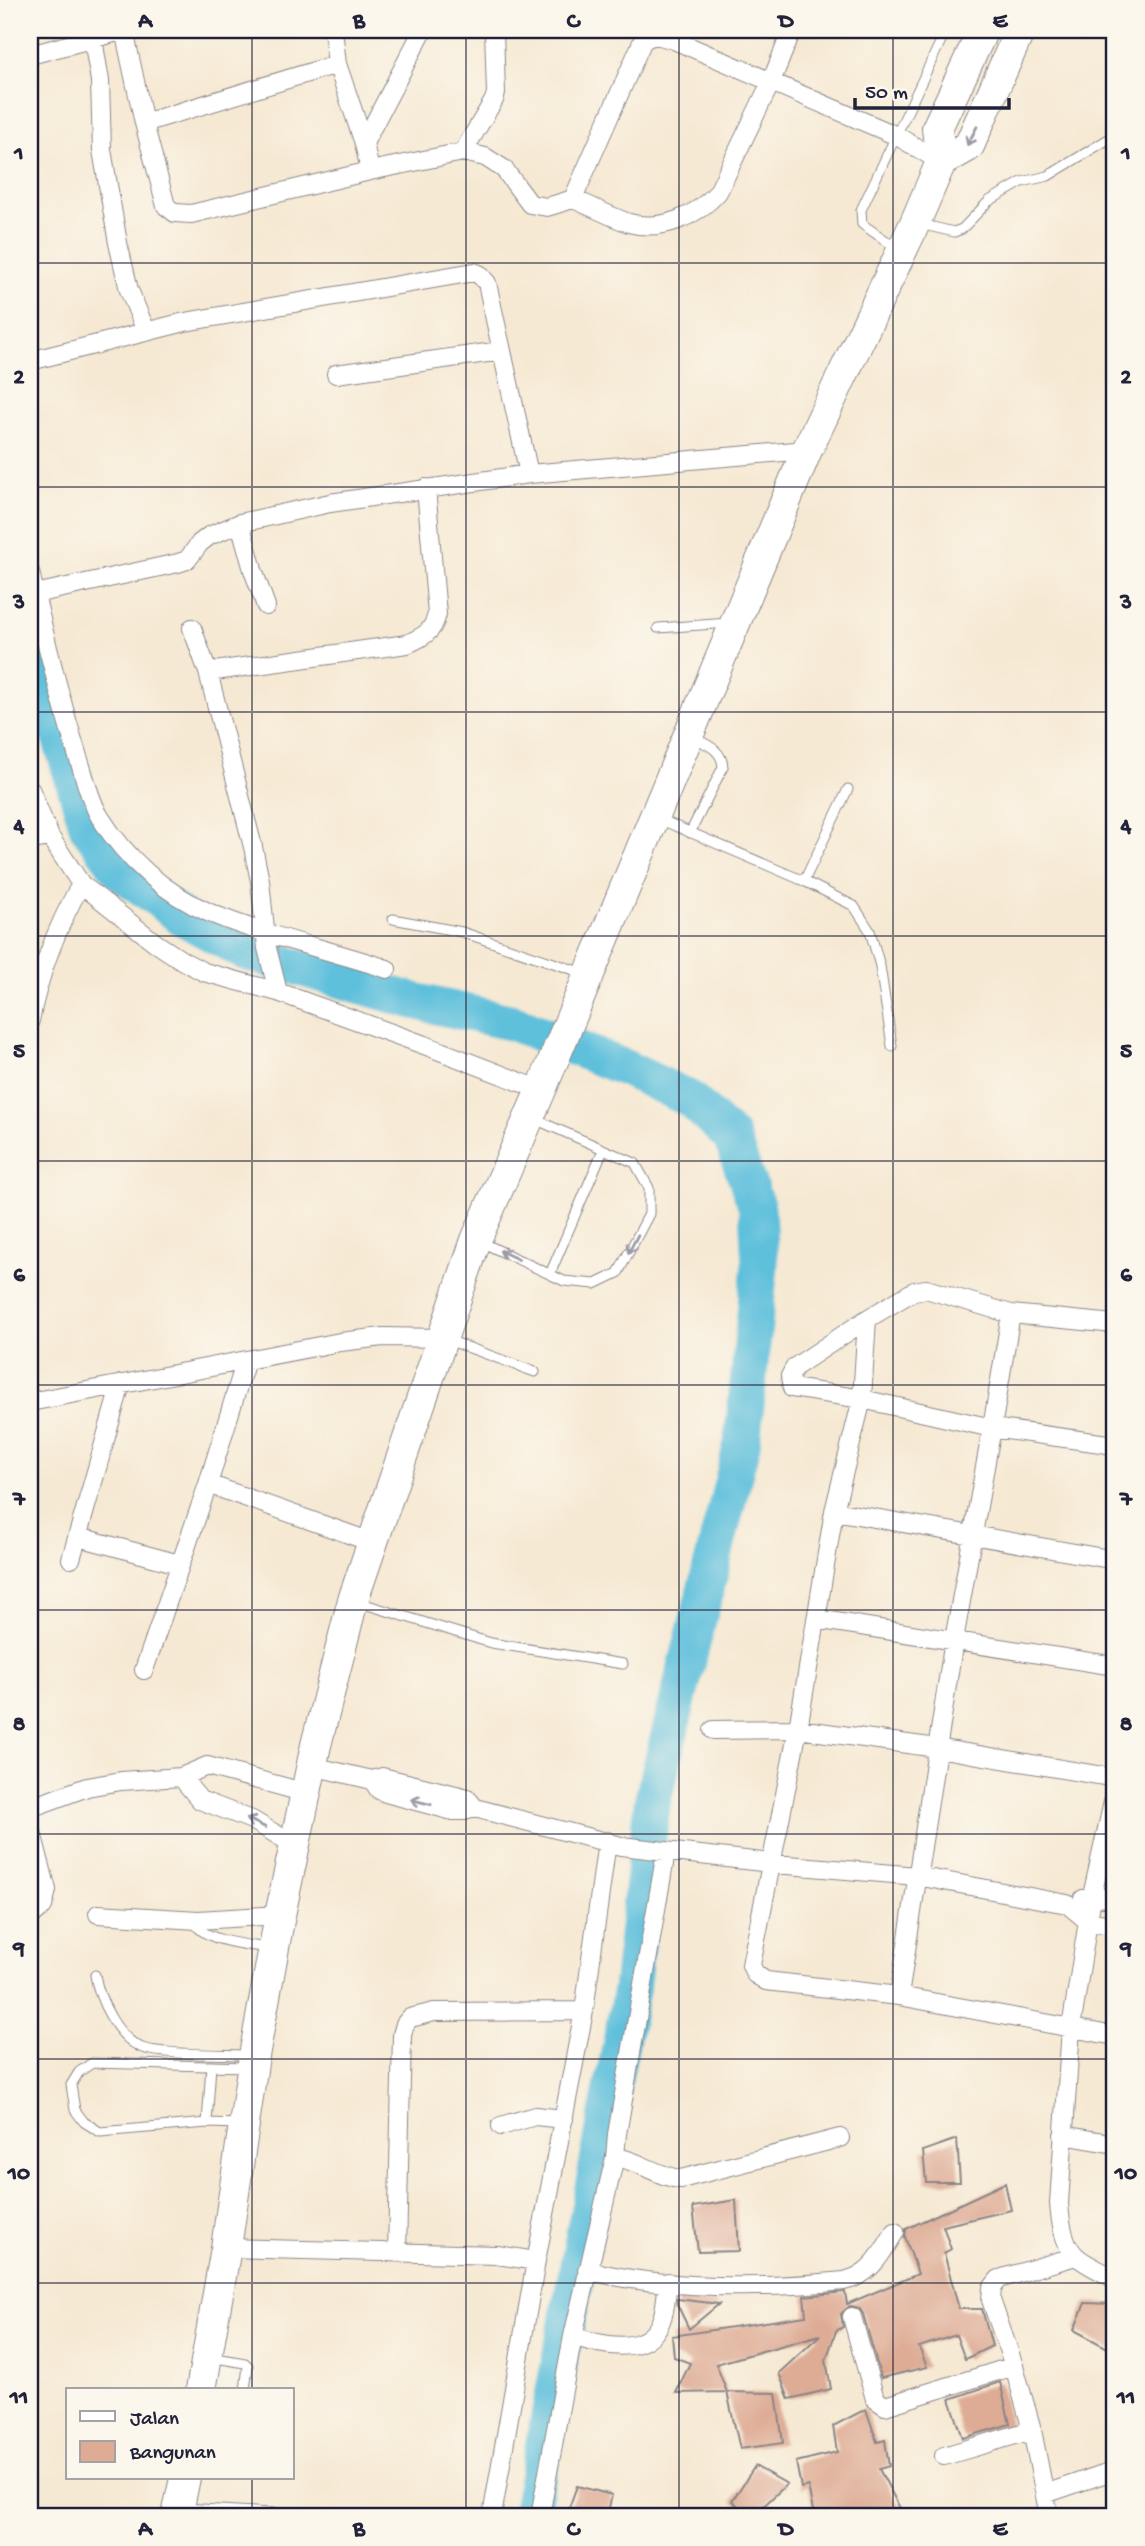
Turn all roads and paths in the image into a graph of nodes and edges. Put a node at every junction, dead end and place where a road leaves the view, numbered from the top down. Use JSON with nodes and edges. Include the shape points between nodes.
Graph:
{"nodes":[{"id":1,"x":125,"y":30,"type":"edge"},
{"id":2,"x":333,"y":30,"type":"edge"},
{"id":3,"x":423,"y":30,"type":"edge"},
{"id":4,"x":494,"y":30,"type":"edge"},
{"id":5,"x":792,"y":30,"type":"edge"},
{"id":6,"x":946,"y":30,"type":"edge"},
{"id":7,"x":983,"y":30,"type":"edge"},
{"id":8,"x":1020,"y":30,"type":"edge"},
{"id":9,"x":93,"y":39,"type":"junction"},
{"id":10,"x":30,"y":55,"type":"edge"},
{"id":11,"x":337,"y":64,"type":"junction"},
{"id":12,"x":771,"y":82,"type":"junction"},
{"id":13,"x":144,"y":123,"type":"junction"},
{"id":14,"x":1115,"y":135,"type":"edge"},
{"id":15,"x":897,"y":136,"type":"junction"},
{"id":16,"x":364,"y":143,"type":"junction"},
{"id":17,"x":463,"y":152,"type":"junction"},
{"id":18,"x":941,"y":162,"type":"junction"},
{"id":19,"x":370,"y":171,"type":"junction"},
{"id":20,"x":573,"y":199,"type":"junction"},
{"id":21,"x":915,"y":223,"type":"junction"},
{"id":22,"x":902,"y":251,"type":"junction"},
{"id":23,"x":146,"y":331,"type":"junction"},
{"id":24,"x":501,"y":351,"type":"junction"},
{"id":25,"x":30,"y":361,"type":"edge"},
{"id":26,"x":336,"y":374,"type":"dead end"},
{"id":27,"x":807,"y":450,"type":"junction"},
{"id":28,"x":528,"y":474,"type":"junction"},
{"id":29,"x":426,"y":488,"type":"junction"},
{"id":30,"x":240,"y":523,"type":"junction"},
{"id":31,"x":30,"y":572,"type":"edge"},
{"id":32,"x":35,"y":594,"type":"junction"},
{"id":33,"x":266,"y":606,"type":"dead end"},
{"id":34,"x":735,"y":623,"type":"junction"},
{"id":35,"x":192,"y":628,"type":"dead end"},
{"id":36,"x":658,"y":628,"type":"dead end"},
{"id":37,"x":208,"y":672,"type":"junction"},
{"id":38,"x":688,"y":735,"type":"junction"},
{"id":39,"x":30,"y":789,"type":"edge"},
{"id":40,"x":848,"y":789,"type":"dead end"},
{"id":41,"x":654,"y":817,"type":"junction"},
{"id":42,"x":690,"y":833,"type":"junction"},
{"id":43,"x":50,"y":837,"type":"junction"},
{"id":44,"x":30,"y":839,"type":"edge"},
{"id":45,"x":804,"y":881,"type":"junction"},
{"id":46,"x":81,"y":884,"type":"junction"},
{"id":47,"x":393,"y":919,"type":"dead end"},
{"id":48,"x":265,"y":939,"type":"junction"},
{"id":49,"x":387,"y":970,"type":"dead end"},
{"id":50,"x":588,"y":975,"type":"junction"},
{"id":51,"x":276,"y":984,"type":"junction"},
{"id":52,"x":30,"y":1021,"type":"edge"},
{"id":53,"x":892,"y":1046,"type":"dead end"},
{"id":54,"x":538,"y":1097,"type":"junction"},
{"id":55,"x":603,"y":1150,"type":"junction"},
{"id":56,"x":476,"y":1240,"type":"junction"},
{"id":57,"x":550,"y":1274,"type":"junction"},
{"id":58,"x":1012,"y":1314,"type":"junction"},
{"id":59,"x":867,"y":1319,"type":"junction"},
{"id":60,"x":1115,"y":1324,"type":"edge"},
{"id":61,"x":442,"y":1338,"type":"junction"},
{"id":62,"x":246,"y":1360,"type":"junction"},
{"id":63,"x":535,"y":1372,"type":"dead end"},
{"id":64,"x":121,"y":1384,"type":"junction"},
{"id":65,"x":862,"y":1399,"type":"junction"},
{"id":66,"x":30,"y":1402,"type":"edge"},
{"id":67,"x":992,"y":1428,"type":"junction"},
{"id":68,"x":1115,"y":1445,"type":"edge"},
{"id":69,"x":208,"y":1484,"type":"junction"},
{"id":70,"x":834,"y":1511,"type":"junction"},
{"id":71,"x":971,"y":1534,"type":"junction"},
{"id":72,"x":79,"y":1537,"type":"junction"},
{"id":73,"x":374,"y":1543,"type":"junction"},
{"id":74,"x":71,"y":1559,"type":"dead end"},
{"id":75,"x":1115,"y":1560,"type":"edge"},
{"id":76,"x":179,"y":1564,"type":"junction"},
{"id":77,"x":353,"y":1600,"type":"junction"},
{"id":78,"x":816,"y":1619,"type":"junction"},
{"id":79,"x":954,"y":1640,"type":"junction"},
{"id":80,"x":622,"y":1664,"type":"dead end"},
{"id":81,"x":1115,"y":1666,"type":"edge"},
{"id":82,"x":144,"y":1670,"type":"dead end"},
{"id":83,"x":798,"y":1729,"type":"junction"},
{"id":84,"x":713,"y":1730,"type":"dead end"},
{"id":85,"x":937,"y":1748,"type":"junction"},
{"id":86,"x":181,"y":1777,"type":"junction"},
{"id":87,"x":1115,"y":1778,"type":"edge"},
{"id":88,"x":309,"y":1779,"type":"junction"},
{"id":89,"x":1115,"y":1793,"type":"edge"},
{"id":90,"x":30,"y":1808,"type":"edge"},
{"id":91,"x":30,"y":1825,"type":"edge"},
{"id":92,"x":614,"y":1844,"type":"junction"},
{"id":93,"x":296,"y":1846,"type":"junction"},
{"id":94,"x":658,"y":1852,"type":"junction"},
{"id":95,"x":772,"y":1863,"type":"junction"},
{"id":96,"x":916,"y":1876,"type":"junction"},
{"id":97,"x":1092,"y":1895,"type":"junction"},
{"id":98,"x":1115,"y":1899,"type":"edge"},
{"id":99,"x":1067,"y":1904,"type":"junction"},
{"id":100,"x":98,"y":1914,"type":"dead end"},
{"id":101,"x":280,"y":1915,"type":"junction"},
{"id":102,"x":30,"y":1917,"type":"edge"},
{"id":103,"x":193,"y":1919,"type":"junction"},
{"id":104,"x":1089,"y":1922,"type":"junction"},
{"id":105,"x":1115,"y":1925,"type":"edge"},
{"id":106,"x":274,"y":1948,"type":"junction"},
{"id":107,"x":95,"y":1975,"type":"dead end"},
{"id":108,"x":898,"y":1996,"type":"junction"},
{"id":109,"x":584,"y":2011,"type":"junction"},
{"id":110,"x":1071,"y":2028,"type":"junction"},
{"id":111,"x":1115,"y":2036,"type":"edge"},
{"id":112,"x":253,"y":2061,"type":"junction"},
{"id":113,"x":211,"y":2066,"type":"junction"},
{"id":114,"x":564,"y":2119,"type":"junction"},
{"id":115,"x":207,"y":2123,"type":"junction"},
{"id":116,"x":244,"y":2124,"type":"junction"},
{"id":117,"x":501,"y":2126,"type":"dead end"},
{"id":118,"x":1063,"y":2135,"type":"junction"},
{"id":119,"x":841,"y":2138,"type":"dead end"},
{"id":120,"x":1115,"y":2144,"type":"edge"},
{"id":121,"x":615,"y":2157,"type":"junction"},
{"id":122,"x":895,"y":2232,"type":"dead end"},
{"id":123,"x":226,"y":2248,"type":"junction"},
{"id":124,"x":397,"y":2253,"type":"junction"},
{"id":125,"x":1076,"y":2256,"type":"junction"},
{"id":126,"x":536,"y":2261,"type":"junction"},
{"id":127,"x":1115,"y":2263,"type":"edge"},
{"id":128,"x":1094,"y":2266,"type":"junction"},
{"id":129,"x":587,"y":2270,"type":"junction"},
{"id":130,"x":1115,"y":2279,"type":"edge"},
{"id":131,"x":668,"y":2282,"type":"junction"},
{"id":132,"x":852,"y":2317,"type":"dead end"},
{"id":133,"x":573,"y":2336,"type":"junction"},
{"id":134,"x":208,"y":2356,"type":"junction"},
{"id":135,"x":1014,"y":2366,"type":"junction"},
{"id":136,"x":201,"y":2388,"type":"edge"},
{"id":137,"x":245,"y":2388,"type":"edge"},
{"id":138,"x":1032,"y":2430,"type":"junction"},
{"id":139,"x":944,"y":2456,"type":"dead end"},
{"id":140,"x":1115,"y":2470,"type":"edge"},
{"id":141,"x":185,"y":2480,"type":"edge"},
{"id":142,"x":1045,"y":2494,"type":"junction"},
{"id":143,"x":178,"y":2512,"type":"edge"},
{"id":144,"x":306,"y":2515,"type":"edge"},
{"id":145,"x":492,"y":2516,"type":"edge"},
{"id":146,"x":540,"y":2516,"type":"edge"},
{"id":147,"x":1049,"y":2516,"type":"edge"}],
"edges":[{"from":1,"to":9,"type":"street"},
{"from":1,"to":13,"type":"street"},
{"from":2,"to":11,"type":"street"},
{"from":3,"to":16,"type":"street"},
{"from":4,"to":17,"type":"street","via":[[495,100]]},
{"from":5,"to":12,"type":"street"},
{"from":6,"to":15,"type":"lane"},
{"from":7,"to":18,"type":"highway","via":[[937,128]]},
{"from":8,"to":18,"type":"highway","one_way":true,"via":[[969,146]]},
{"from":9,"to":10,"type":"street"},
{"from":9,"to":23,"type":"street","via":[[100,81],[102,150],[118,243],[129,290]]},
{"from":11,"to":13,"type":"street"},
{"from":11,"to":16,"type":"street"},
{"from":12,"to":15,"type":"street"},
{"from":12,"to":20,"type":"street","via":[[718,191],[706,205],[659,226],[630,223]]},
{"from":12,"to":20,"type":"street","via":[[674,40],[652,36],[643,40]]},
{"from":13,"to":19,"type":"street","via":[[166,206],[175,213],[191,214]]},
{"from":14,"to":21,"type":"lane","via":[[1048,176],[1022,182],[989,201],[962,229],[954,232]]},
{"from":15,"to":18,"type":"street"},
{"from":15,"to":22,"type":"lane","via":[[860,216],[862,224]]},
{"from":16,"to":19,"type":"street"},
{"from":17,"to":19,"type":"street"},
{"from":17,"to":20,"type":"street","via":[[485,157],[504,169],[530,204],[547,207]]},
{"from":18,"to":21,"type":"highway"},
{"from":21,"to":22,"type":"highway"},
{"from":22,"to":27,"type":"highway"},
{"from":23,"to":24,"type":"street","via":[[468,272],[479,274],[487,283]]},
{"from":23,"to":25,"type":"street"},
{"from":24,"to":26,"type":"street"},
{"from":24,"to":28,"type":"street"},
{"from":27,"to":28,"type":"street"},
{"from":27,"to":34,"type":"highway"},
{"from":28,"to":29,"type":"street"},
{"from":29,"to":30,"type":"street"},
{"from":29,"to":37,"type":"street","via":[[437,614],[435,625],[424,637],[407,644]]},
{"from":30,"to":32,"type":"street","via":[[209,536],[187,560]]},
{"from":30,"to":33,"type":"street"},
{"from":31,"to":32,"type":"street"},
{"from":32,"to":48,"type":"street","via":[[70,732],[99,816],[155,881]]},
{"from":34,"to":36,"type":"lane"},
{"from":34,"to":38,"type":"highway"},
{"from":35,"to":37,"type":"street"},
{"from":37,"to":48,"type":"street","via":[[253,848]]},
{"from":38,"to":41,"type":"highway"},
{"from":38,"to":42,"type":"lane","via":[[717,751],[723,767]]},
{"from":39,"to":43,"type":"street"},
{"from":40,"to":45,"type":"lane"},
{"from":41,"to":42,"type":"lane"},
{"from":41,"to":50,"type":"highway"},
{"from":42,"to":45,"type":"lane"},
{"from":43,"to":44,"type":"street"},
{"from":43,"to":46,"type":"street"},
{"from":45,"to":53,"type":"lane","via":[[854,906],[870,931]]},
{"from":46,"to":51,"type":"street","via":[[192,966]]},
{"from":46,"to":52,"type":"street","via":[[60,924]]},
{"from":47,"to":50,"type":"lane","via":[[474,935]]},
{"from":48,"to":49,"type":"street"},
{"from":48,"to":51,"type":"street"},
{"from":50,"to":54,"type":"highway"},
{"from":51,"to":54,"type":"street"},
{"from":54,"to":55,"type":"lane"},
{"from":54,"to":56,"type":"highway"},
{"from":55,"to":57,"type":"lane"},
{"from":55,"to":57,"type":"lane","one_way":true,"via":[[635,1163],[649,1188],[649,1214],[618,1273],[595,1284],[564,1281]]},
{"from":57,"to":56,"type":"lane","one_way":true},
{"from":56,"to":61,"type":"highway"},
{"from":58,"to":59,"type":"street","via":[[926,1289],[914,1291]]},
{"from":58,"to":60,"type":"street"},
{"from":58,"to":67,"type":"street"},
{"from":59,"to":65,"type":"street"},
{"from":59,"to":65,"type":"street","via":[[795,1367],[789,1376],[792,1388]]},
{"from":61,"to":62,"type":"street","via":[[367,1338]]},
{"from":61,"to":63,"type":"lane"},
{"from":61,"to":73,"type":"highway"},
{"from":62,"to":64,"type":"street"},
{"from":62,"to":69,"type":"street"},
{"from":64,"to":66,"type":"street"},
{"from":64,"to":72,"type":"street"},
{"from":65,"to":67,"type":"street"},
{"from":65,"to":70,"type":"street"},
{"from":67,"to":68,"type":"street"},
{"from":67,"to":71,"type":"street"},
{"from":69,"to":73,"type":"street"},
{"from":69,"to":76,"type":"street"},
{"from":70,"to":71,"type":"street"},
{"from":70,"to":78,"type":"street"},
{"from":71,"to":75,"type":"street"},
{"from":71,"to":79,"type":"street"},
{"from":72,"to":74,"type":"street"},
{"from":72,"to":76,"type":"street"},
{"from":73,"to":77,"type":"highway"},
{"from":76,"to":82,"type":"street"},
{"from":77,"to":80,"type":"lane","via":[[491,1643]]},
{"from":77,"to":88,"type":"highway"},
{"from":78,"to":79,"type":"street"},
{"from":78,"to":83,"type":"street"},
{"from":79,"to":81,"type":"street"},
{"from":79,"to":85,"type":"street"},
{"from":83,"to":84,"type":"street"},
{"from":83,"to":85,"type":"street"},
{"from":83,"to":95,"type":"street"},
{"from":85,"to":87,"type":"street"},
{"from":85,"to":96,"type":"street"},
{"from":86,"to":88,"type":"street","via":[[207,1766]]},
{"from":86,"to":90,"type":"street","via":[[87,1787]]},
{"from":93,"to":86,"type":"street","one_way":true,"via":[[252,1820],[200,1800]]},
{"from":88,"to":92,"type":"street","via":[[372,1780],[386,1793],[453,1811],[475,1808]]},
{"from":88,"to":93,"type":"highway"},
{"from":89,"to":97,"type":"street"},
{"from":91,"to":102,"type":"street","via":[[47,1890],[43,1906]]},
{"from":92,"to":94,"type":"street"},
{"from":92,"to":109,"type":"street"},
{"from":93,"to":101,"type":"highway"},
{"from":94,"to":95,"type":"street"},
{"from":94,"to":121,"type":"street"},
{"from":95,"to":96,"type":"street"},
{"from":95,"to":108,"type":"street","via":[[751,1965],[755,1974],[766,1981]]},
{"from":96,"to":99,"type":"street"},
{"from":96,"to":108,"type":"street"},
{"from":97,"to":98,"type":"street"},
{"from":97,"to":99,"type":"street"},
{"from":97,"to":104,"type":"street"},
{"from":99,"to":104,"type":"street"},
{"from":100,"to":103,"type":"street"},
{"from":101,"to":103,"type":"street"},
{"from":101,"to":106,"type":"highway"},
{"from":103,"to":106,"type":"lane","via":[[207,1936]]},
{"from":104,"to":105,"type":"street"},
{"from":104,"to":110,"type":"street"},
{"from":106,"to":112,"type":"highway"},
{"from":107,"to":112,"type":"lane","via":[[117,2025],[140,2048]]},
{"from":108,"to":110,"type":"street"},
{"from":109,"to":114,"type":"street"},
{"from":109,"to":124,"type":"street","via":[[434,2012],[410,2018],[405,2024]]},
{"from":110,"to":111,"type":"street"},
{"from":110,"to":118,"type":"street"},
{"from":112,"to":113,"type":"lane"},
{"from":112,"to":116,"type":"highway"},
{"from":113,"to":115,"type":"lane"},
{"from":113,"to":115,"type":"lane","via":[[92,2063],[71,2085],[75,2110],[100,2133]]},
{"from":114,"to":117,"type":"street","via":[[535,2116]]},
{"from":114,"to":126,"type":"street"},
{"from":115,"to":116,"type":"lane"},
{"from":116,"to":123,"type":"highway"},
{"from":118,"to":120,"type":"street"},
{"from":118,"to":125,"type":"street","via":[[1060,2217]]},
{"from":119,"to":121,"type":"street","via":[[681,2179]]},
{"from":121,"to":129,"type":"street"},
{"from":122,"to":131,"type":"street","via":[[871,2268],[844,2281],[745,2287]]},
{"from":123,"to":124,"type":"street"},
{"from":123,"to":134,"type":"highway"},
{"from":124,"to":126,"type":"street","via":[[497,2255]]},
{"from":125,"to":128,"type":"street"},
{"from":125,"to":135,"type":"street","via":[[999,2280],[992,2288],[991,2300]]},
{"from":126,"to":145,"type":"street"},
{"from":127,"to":128,"type":"street"},
{"from":128,"to":130,"type":"street"},
{"from":129,"to":131,"type":"street"},
{"from":129,"to":133,"type":"street"},
{"from":131,"to":133,"type":"street","via":[[662,2319],[646,2341],[630,2346],[596,2344]]},
{"from":132,"to":135,"type":"street","via":[[875,2399],[885,2406]]},
{"from":133,"to":146,"type":"street"},
{"from":134,"to":136,"type":"highway"},
{"from":134,"to":137,"type":"lane","via":[[245,2363]]},
{"from":135,"to":138,"type":"street"},
{"from":138,"to":139,"type":"street"},
{"from":138,"to":142,"type":"street"},
{"from":140,"to":142,"type":"street"},
{"from":141,"to":143,"type":"highway"},
{"from":142,"to":147,"type":"street"},
{"from":143,"to":144,"type":"lane"}]}
